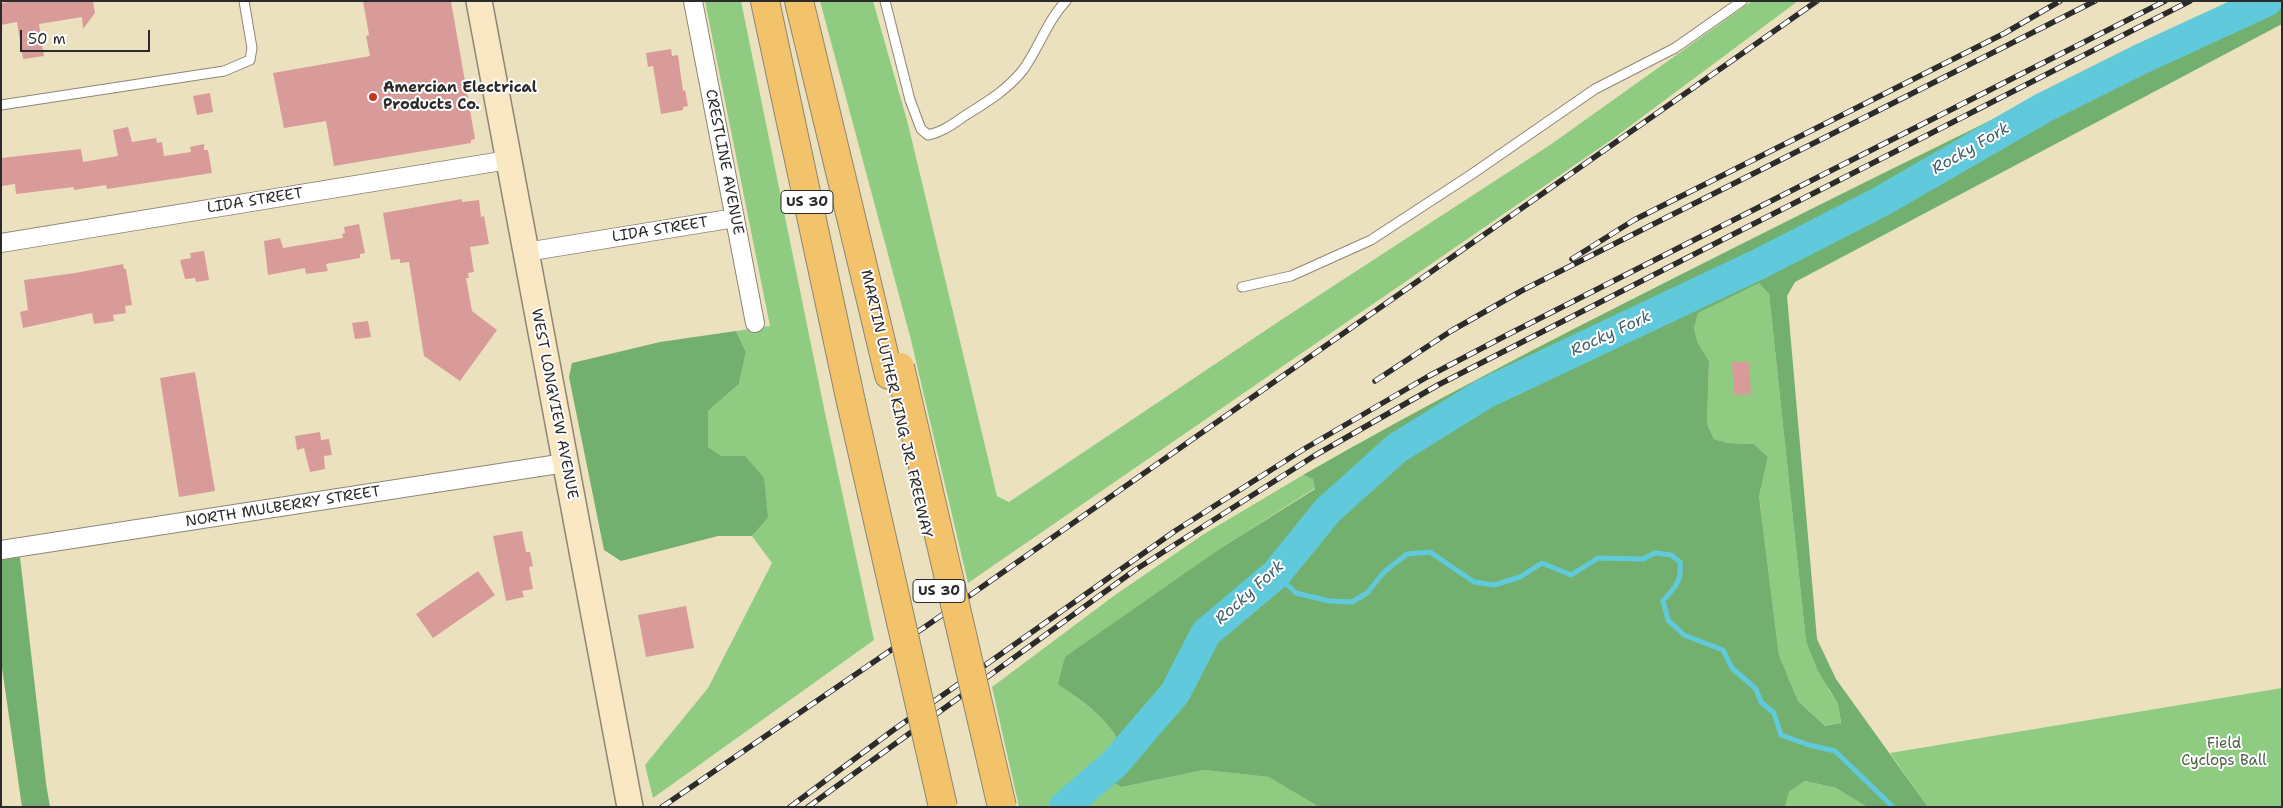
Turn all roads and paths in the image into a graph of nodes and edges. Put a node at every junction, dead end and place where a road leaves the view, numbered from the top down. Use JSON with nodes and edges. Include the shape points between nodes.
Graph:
{"nodes":[{"id":1,"x":244,"y":1,"type":"edge"},
{"id":2,"x":479,"y":1,"type":"edge"},
{"id":3,"x":693,"y":1,"type":"edge"},
{"id":4,"x":765,"y":1,"type":"edge"},
{"id":5,"x":799,"y":1,"type":"edge"},
{"id":6,"x":885,"y":1,"type":"edge"},
{"id":7,"x":1066,"y":1,"type":"edge"},
{"id":8,"x":1742,"y":1,"type":"edge"},
{"id":9,"x":1,"y":105,"type":"edge"},
{"id":10,"x":508,"y":160,"type":"junction"},
{"id":11,"x":735,"y":218,"type":"junction"},
{"id":12,"x":1,"y":243,"type":"edge"},
{"id":13,"x":526,"y":252,"type":"junction"},
{"id":14,"x":1242,"y":288,"type":"dead end"},
{"id":15,"x":755,"y":323,"type":"dead end"},
{"id":16,"x":895,"y":371,"type":"junction"},
{"id":17,"x":844,"y":407,"type":"junction"},
{"id":18,"x":565,"y":463,"type":"junction"},
{"id":19,"x":1,"y":550,"type":"edge"},
{"id":20,"x":630,"y":807,"type":"edge"},
{"id":21,"x":928,"y":807,"type":"edge"},
{"id":22,"x":942,"y":807,"type":"edge"},
{"id":23,"x":988,"y":807,"type":"edge"},
{"id":24,"x":1002,"y":807,"type":"edge"}],
"edges":[{"from":1,"to":9,"type":"lane","via":[[252,48],[250,60],[224,71]]},
{"from":2,"to":10,"type":"street","name":"WEST LONGVIEW AVENUE"},
{"from":3,"to":11,"type":"street","name":"CRESTLINE AVENUE"},
{"from":4,"to":17,"type":"highway","number":"US 30","via":[[830,311]]},
{"from":5,"to":16,"type":"highway","name":"MARTIN LUTHER KING JR. FREEWAY","number":"US 30","via":[[858,240]]},
{"from":6,"to":7,"type":"lane","via":[[910,100],[921,129],[928,135],[939,132],[987,102],[1013,81]]},
{"from":8,"to":14,"type":"lane","via":[[1674,48],[1595,89],[1371,240],[1291,276]]},
{"from":10,"to":12,"type":"street","name":"LIDA STREET"},
{"from":10,"to":13,"type":"street","name":"WEST LONGVIEW AVENUE"},
{"from":11,"to":13,"type":"street","name":"LIDA STREET"},
{"from":11,"to":15,"type":"street","name":"CRESTLINE AVENUE"},
{"from":13,"to":18,"type":"street","name":"WEST LONGVIEW AVENUE"},
{"from":16,"to":23,"type":"highway","name":"MARTIN LUTHER KING JR. FREEWAY","number":"US 30"},
{"from":16,"to":24,"type":"highway","bridge":true},
{"from":17,"to":21,"type":"highway"},
{"from":17,"to":22,"type":"highway","number":"US 30","bridge":true},
{"from":18,"to":19,"type":"street","name":"NORTH MULBERRY STREET"},
{"from":18,"to":20,"type":"street","name":"WEST LONGVIEW AVENUE"}]}
